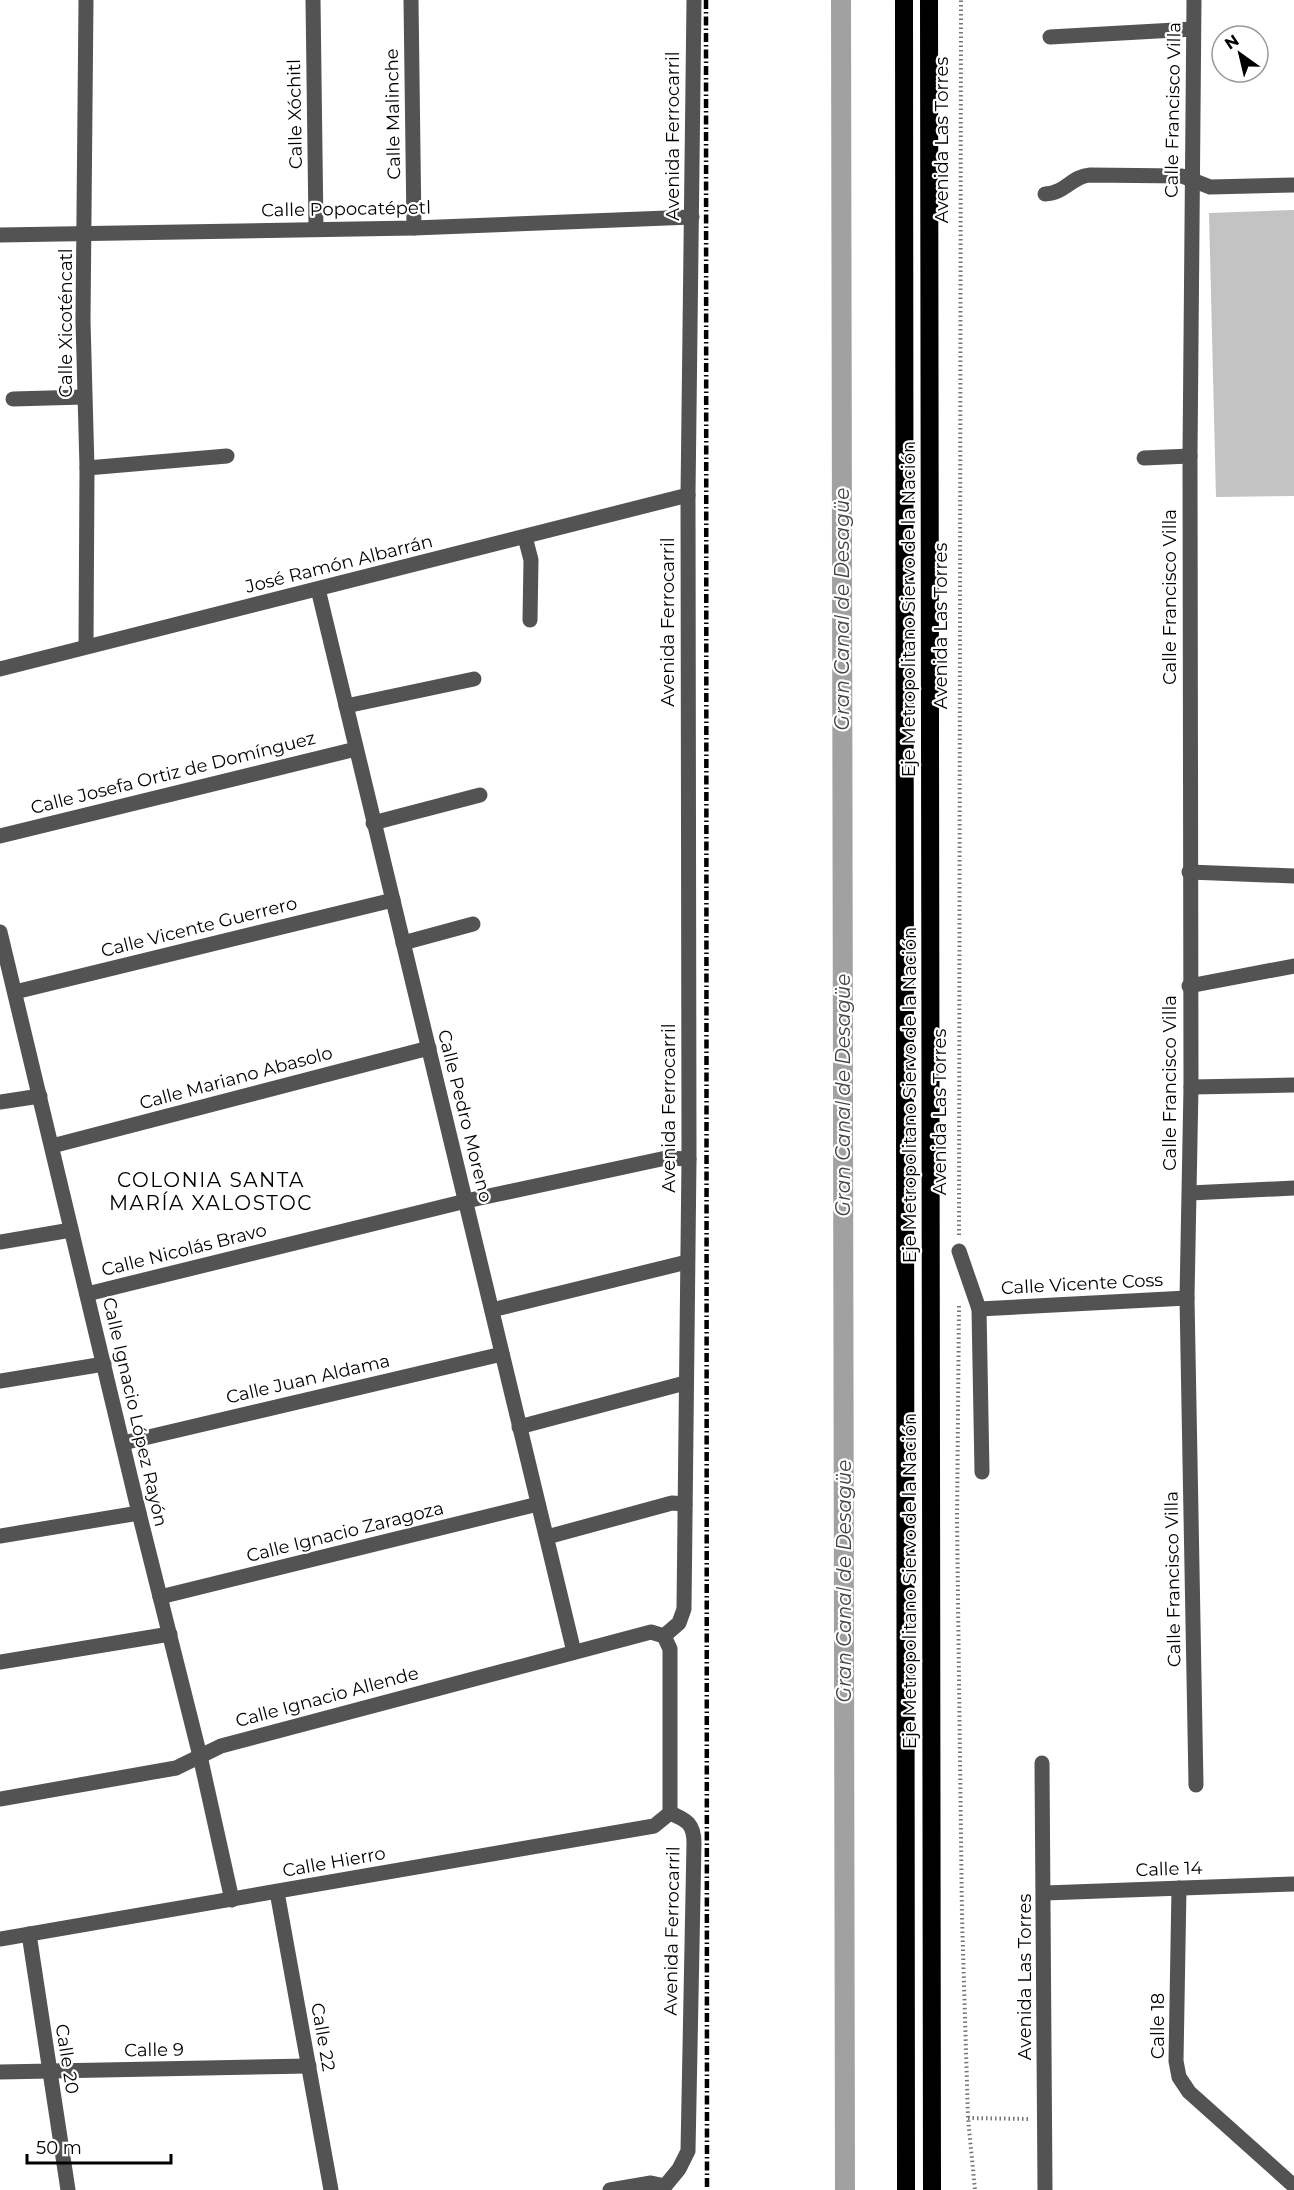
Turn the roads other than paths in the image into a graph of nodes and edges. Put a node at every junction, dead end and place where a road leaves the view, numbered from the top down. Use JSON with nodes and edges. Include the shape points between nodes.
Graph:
{"nodes":[{"id":1,"x":87,"y":0,"type":"edge"},
{"id":2,"x":313,"y":0,"type":"edge"},
{"id":3,"x":411,"y":0,"type":"edge"},
{"id":4,"x":694,"y":0,"type":"edge"},
{"id":5,"x":904,"y":0,"type":"edge"},
{"id":6,"x":929,"y":0,"type":"edge"},
{"id":7,"x":1194,"y":0,"type":"edge"},
{"id":8,"x":1193,"y":29,"type":"junction"},
{"id":9,"x":1050,"y":37,"type":"dead end"},
{"id":10,"x":1192,"y":180,"type":"junction"},
{"id":11,"x":1294,"y":185,"type":"edge"},
{"id":12,"x":1045,"y":194,"type":"dead end"},
{"id":13,"x":693,"y":217,"type":"junction"},
{"id":14,"x":316,"y":228,"type":"junction"},
{"id":15,"x":414,"y":228,"type":"junction"},
{"id":16,"x":0,"y":235,"type":"edge"},
{"id":17,"x":86,"y":235,"type":"junction"},
{"id":18,"x":84,"y":397,"type":"junction"},
{"id":19,"x":13,"y":399,"type":"dead end"},
{"id":20,"x":227,"y":456,"type":"dead end"},
{"id":21,"x":1190,"y":456,"type":"junction"},
{"id":22,"x":1144,"y":458,"type":"dead end"},
{"id":23,"x":87,"y":468,"type":"junction"},
{"id":24,"x":687,"y":495,"type":"junction"},
{"id":25,"x":525,"y":537,"type":"junction"},
{"id":26,"x":318,"y":589,"type":"junction"},
{"id":27,"x":530,"y":620,"type":"dead end"},
{"id":28,"x":86,"y":646,"type":"junction"},
{"id":29,"x":0,"y":669,"type":"edge"},
{"id":30,"x":474,"y":679,"type":"dead end"},
{"id":31,"x":346,"y":706,"type":"junction"},
{"id":32,"x":356,"y":749,"type":"junction"},
{"id":33,"x":480,"y":795,"type":"dead end"},
{"id":34,"x":373,"y":823,"type":"junction"},
{"id":35,"x":0,"y":836,"type":"edge"},
{"id":36,"x":1189,"y":872,"type":"junction"},
{"id":37,"x":1294,"y":876,"type":"edge"},
{"id":38,"x":393,"y":900,"type":"junction"},
{"id":39,"x":472,"y":924,"type":"dead end"},
{"id":40,"x":0,"y":932,"type":"edge"},
{"id":41,"x":403,"y":943,"type":"junction"},
{"id":42,"x":3,"y":960,"type":"edge"},
{"id":43,"x":1294,"y":966,"type":"edge"},
{"id":44,"x":1189,"y":986,"type":"junction"},
{"id":45,"x":15,"y":992,"type":"junction"},
{"id":46,"x":429,"y":1048,"type":"junction"},
{"id":47,"x":1294,"y":1085,"type":"edge"},
{"id":48,"x":1191,"y":1086,"type":"junction"},
{"id":49,"x":40,"y":1096,"type":"junction"},
{"id":50,"x":0,"y":1102,"type":"edge"},
{"id":51,"x":52,"y":1146,"type":"junction"},
{"id":52,"x":689,"y":1159,"type":"junction"},
{"id":53,"x":1294,"y":1188,"type":"edge"},
{"id":54,"x":1190,"y":1193,"type":"junction"},
{"id":55,"x":466,"y":1201,"type":"junction"},
{"id":56,"x":71,"y":1230,"type":"junction"},
{"id":57,"x":0,"y":1242,"type":"edge"},
{"id":58,"x":959,"y":1251,"type":"road end"},
{"id":59,"x":687,"y":1262,"type":"junction"},
{"id":60,"x":87,"y":1294,"type":"junction"},
{"id":61,"x":1187,"y":1298,"type":"junction"},
{"id":62,"x":979,"y":1309,"type":"junction"},
{"id":63,"x":492,"y":1310,"type":"junction"},
{"id":64,"x":502,"y":1354,"type":"junction"},
{"id":65,"x":104,"y":1364,"type":"junction"},
{"id":66,"x":0,"y":1381,"type":"edge"},
{"id":67,"x":686,"y":1383,"type":"junction"},
{"id":68,"x":519,"y":1427,"type":"junction"},
{"id":69,"x":123,"y":1443,"type":"junction"},
{"id":70,"x":981,"y":1472,"type":"dead end"},
{"id":71,"x":685,"y":1503,"type":"junction"},
{"id":72,"x":538,"y":1504,"type":"junction"},
{"id":73,"x":139,"y":1513,"type":"junction"},
{"id":74,"x":0,"y":1536,"type":"edge"},
{"id":75,"x":547,"y":1537,"type":"junction"},
{"id":76,"x":160,"y":1597,"type":"junction"},
{"id":77,"x":170,"y":1634,"type":"junction"},
{"id":78,"x":664,"y":1636,"type":"junction"},
{"id":79,"x":574,"y":1652,"type":"junction"},
{"id":80,"x":0,"y":1662,"type":"edge"},
{"id":81,"x":200,"y":1756,"type":"junction"},
{"id":82,"x":1042,"y":1763,"type":"dead end"},
{"id":83,"x":1196,"y":1785,"type":"dead end"},
{"id":84,"x":0,"y":1799,"type":"edge"},
{"id":85,"x":670,"y":1813,"type":"junction"},
{"id":86,"x":1294,"y":1884,"type":"edge"},
{"id":87,"x":1179,"y":1888,"type":"junction"},
{"id":88,"x":277,"y":1892,"type":"junction"},
{"id":89,"x":1045,"y":1893,"type":"junction"},
{"id":90,"x":232,"y":1900,"type":"junction"},
{"id":91,"x":29,"y":1934,"type":"junction"},
{"id":92,"x":0,"y":1939,"type":"edge"},
{"id":93,"x":309,"y":2066,"type":"junction"},
{"id":94,"x":49,"y":2071,"type":"junction"},
{"id":95,"x":0,"y":2072,"type":"edge"},
{"id":96,"x":1294,"y":2186,"type":"edge"},
{"id":97,"x":666,"y":2188,"type":"edge"},
{"id":98,"x":68,"y":2190,"type":"edge"},
{"id":99,"x":331,"y":2190,"type":"edge"},
{"id":100,"x":610,"y":2190,"type":"edge"},
{"id":101,"x":906,"y":2190,"type":"edge"},
{"id":102,"x":933,"y":2190,"type":"edge"},
{"id":103,"x":1045,"y":2190,"type":"edge"}],
"edges":[{"from":1,"to":17,"type":"street","name":"Calle Xicoténcatl"},
{"from":2,"to":14,"type":"street","name":"Calle Xóchitl"},
{"from":3,"to":15,"type":"street","name":"Calle Malinche"},
{"from":4,"to":13,"type":"street","name":"Avenida Ferrocarril"},
{"from":5,"to":101,"type":"highway","name":"Eje Metropolitano Siervo de la Nación"},
{"from":6,"to":102,"type":"highway","name":"Eje Metropolitano Siervo de la Nación"},
{"from":7,"to":8,"type":"street","name":"Calle Francisco Villa"},
{"from":8,"to":9,"type":"street"},
{"from":8,"to":10,"type":"street","name":"Calle Francisco Villa"},
{"from":10,"to":11,"type":"street","via":[[1210,187]]},
{"from":10,"to":12,"type":"street","via":[[1174,176],[1082,175],[1062,191]]},
{"from":10,"to":21,"type":"street","name":"Calle Francisco Villa"},
{"from":13,"to":15,"type":"street","name":"Calle Popocatépetl"},
{"from":13,"to":24,"type":"street","name":"Avenida Ferrocarril"},
{"from":14,"to":15,"type":"street","name":"Calle Popocatépetl"},
{"from":14,"to":17,"type":"street","name":"Calle Popocatépetl"},
{"from":16,"to":17,"type":"street","name":"Calle Popocatépetl"},
{"from":17,"to":18,"type":"street","name":"Calle Xicoténcatl"},
{"from":18,"to":19,"type":"street"},
{"from":18,"to":23,"type":"street","name":"Calle Xicoténcatl"},
{"from":20,"to":23,"type":"street"},
{"from":21,"to":22,"type":"street"},
{"from":21,"to":36,"type":"street","name":"Calle Francisco Villa"},
{"from":23,"to":28,"type":"street","name":"Calle Xicoténcatl"},
{"from":24,"to":25,"type":"street","name":"José Ramón Albarrán"},
{"from":24,"to":52,"type":"street","name":"Avenida Ferrocarril"},
{"from":25,"to":26,"type":"street","name":"José Ramón Albarrán"},
{"from":25,"to":27,"type":"street","via":[[531,560]]},
{"from":26,"to":28,"type":"street","name":"José Ramón Albarrán"},
{"from":26,"to":31,"type":"street","name":"Calle Pedro Moreno"},
{"from":28,"to":29,"type":"street","name":"José Ramón Albarrán"},
{"from":30,"to":31,"type":"street"},
{"from":31,"to":32,"type":"street","name":"Calle Pedro Moreno"},
{"from":32,"to":34,"type":"street","name":"Calle Pedro Moreno"},
{"from":32,"to":35,"type":"street","name":"Calle Josefa Ortiz de Domínguez"},
{"from":33,"to":34,"type":"street"},
{"from":34,"to":38,"type":"street","name":"Calle Pedro Moreno"},
{"from":36,"to":37,"type":"street"},
{"from":36,"to":44,"type":"street","name":"Calle Francisco Villa"},
{"from":38,"to":41,"type":"street","name":"Calle Pedro Moreno"},
{"from":38,"to":45,"type":"street","name":"Calle Vicente Guerrero"},
{"from":39,"to":41,"type":"street"},
{"from":40,"to":42,"type":"street","name":"Calle Ignacio López Rayón"},
{"from":41,"to":46,"type":"street","name":"Calle Pedro Moreno"},
{"from":42,"to":45,"type":"street","name":"Calle Ignacio López Rayón"},
{"from":43,"to":44,"type":"street"},
{"from":44,"to":48,"type":"street","name":"Calle Francisco Villa"},
{"from":45,"to":49,"type":"street","name":"Calle Ignacio López Rayón"},
{"from":46,"to":51,"type":"street","name":"Calle Mariano Abasolo"},
{"from":46,"to":55,"type":"street","name":"Calle Pedro Moreno"},
{"from":47,"to":48,"type":"street"},
{"from":48,"to":54,"type":"street","name":"Calle Francisco Villa"},
{"from":49,"to":50,"type":"street"},
{"from":49,"to":51,"type":"street","name":"Calle Ignacio López Rayón"},
{"from":51,"to":56,"type":"street","name":"Calle Ignacio López Rayón"},
{"from":52,"to":55,"type":"street","name":"Calle Nicolás Bravo","via":[[666,1158]]},
{"from":52,"to":59,"type":"street","name":"Avenida Ferrocarril"},
{"from":53,"to":54,"type":"street","name":"Calle Francisco Villa"},
{"from":54,"to":61,"type":"street","name":"Calle Francisco Villa"},
{"from":55,"to":60,"type":"street","name":"Calle Nicolás Bravo"},
{"from":55,"to":63,"type":"street","name":"Calle Pedro Moreno"},
{"from":56,"to":57,"type":"street"},
{"from":56,"to":60,"type":"street","name":"Calle Ignacio López Rayón"},
{"from":58,"to":62,"type":"street"},
{"from":59,"to":63,"type":"street"},
{"from":59,"to":67,"type":"street","name":"Avenida Ferrocarril"},
{"from":60,"to":65,"type":"street","name":"Calle Ignacio López Rayón"},
{"from":61,"to":62,"type":"street","name":"Calle Vicente Coss"},
{"from":61,"to":83,"type":"street","name":"Calle Francisco Villa"},
{"from":62,"to":70,"type":"street"},
{"from":63,"to":64,"type":"street","name":"Calle Pedro Moreno"},
{"from":64,"to":68,"type":"street","name":"Calle Pedro Moreno"},
{"from":64,"to":69,"type":"street","name":"Calle Juan Aldama"},
{"from":65,"to":66,"type":"street"},
{"from":65,"to":69,"type":"street","name":"Calle Ignacio López Rayón"},
{"from":67,"to":68,"type":"street"},
{"from":67,"to":71,"type":"street","name":"Avenida Ferrocarril"},
{"from":68,"to":72,"type":"street","name":"Calle Pedro Moreno"},
{"from":69,"to":73,"type":"street","name":"Calle Ignacio López Rayón"},
{"from":71,"to":75,"type":"street","via":[[672,1503]]},
{"from":71,"to":78,"type":"street","name":"Avenida Ferrocarril","via":[[684,1609],[679,1623]]},
{"from":72,"to":75,"type":"street","name":"Calle Pedro Moreno"},
{"from":72,"to":76,"type":"street","name":"Calle Ignacio Zaragoza"},
{"from":73,"to":74,"type":"street"},
{"from":73,"to":76,"type":"street","name":"Calle Ignacio López Rayón"},
{"from":75,"to":79,"type":"street","name":"Calle Pedro Moreno"},
{"from":76,"to":77,"type":"street","name":"Calle Ignacio López Rayón"},
{"from":77,"to":80,"type":"street"},
{"from":77,"to":81,"type":"street","name":"Calle Ignacio López Rayón"},
{"from":78,"to":79,"type":"street","name":"Calle Ignacio Allende","via":[[651,1632]]},
{"from":78,"to":85,"type":"street","via":[[670,1649]]},
{"from":79,"to":81,"type":"street","name":"Calle Ignacio Allende","via":[[221,1746]]},
{"from":81,"to":84,"type":"street","name":"Calle Ignacio Allende","via":[[176,1768]]},
{"from":81,"to":90,"type":"street","name":"Calle Ignacio López Rayón"},
{"from":82,"to":89,"type":"street","name":"Avenida Las Torres"},
{"from":85,"to":88,"type":"street","name":"Calle Hierro","via":[[654,1826]]},
{"from":85,"to":97,"type":"street","name":"Avenida Ferrocarril","via":[[692,1825],[693,1855],[688,2151]]},
{"from":86,"to":87,"type":"street","name":"Calle 14"},
{"from":87,"to":89,"type":"street","name":"Calle 14"},
{"from":87,"to":96,"type":"street","name":"Calle 18","via":[[1179,2077],[1189,2092]]},
{"from":88,"to":90,"type":"street","name":"Calle Hierro"},
{"from":88,"to":93,"type":"street","name":"Calle 22"},
{"from":89,"to":103,"type":"street","name":"Avenida Las Torres"},
{"from":90,"to":91,"type":"street","name":"Calle Hierro"},
{"from":91,"to":92,"type":"street","name":"Calle Hierro"},
{"from":91,"to":94,"type":"street","name":"Calle 20"},
{"from":93,"to":94,"type":"street","name":"Calle 9"},
{"from":93,"to":99,"type":"street","name":"Calle 22"},
{"from":94,"to":95,"type":"street","name":"Calle 9"},
{"from":94,"to":98,"type":"street","name":"Calle 20"},
{"from":97,"to":100,"type":"street","via":[[651,2183]]}]}
